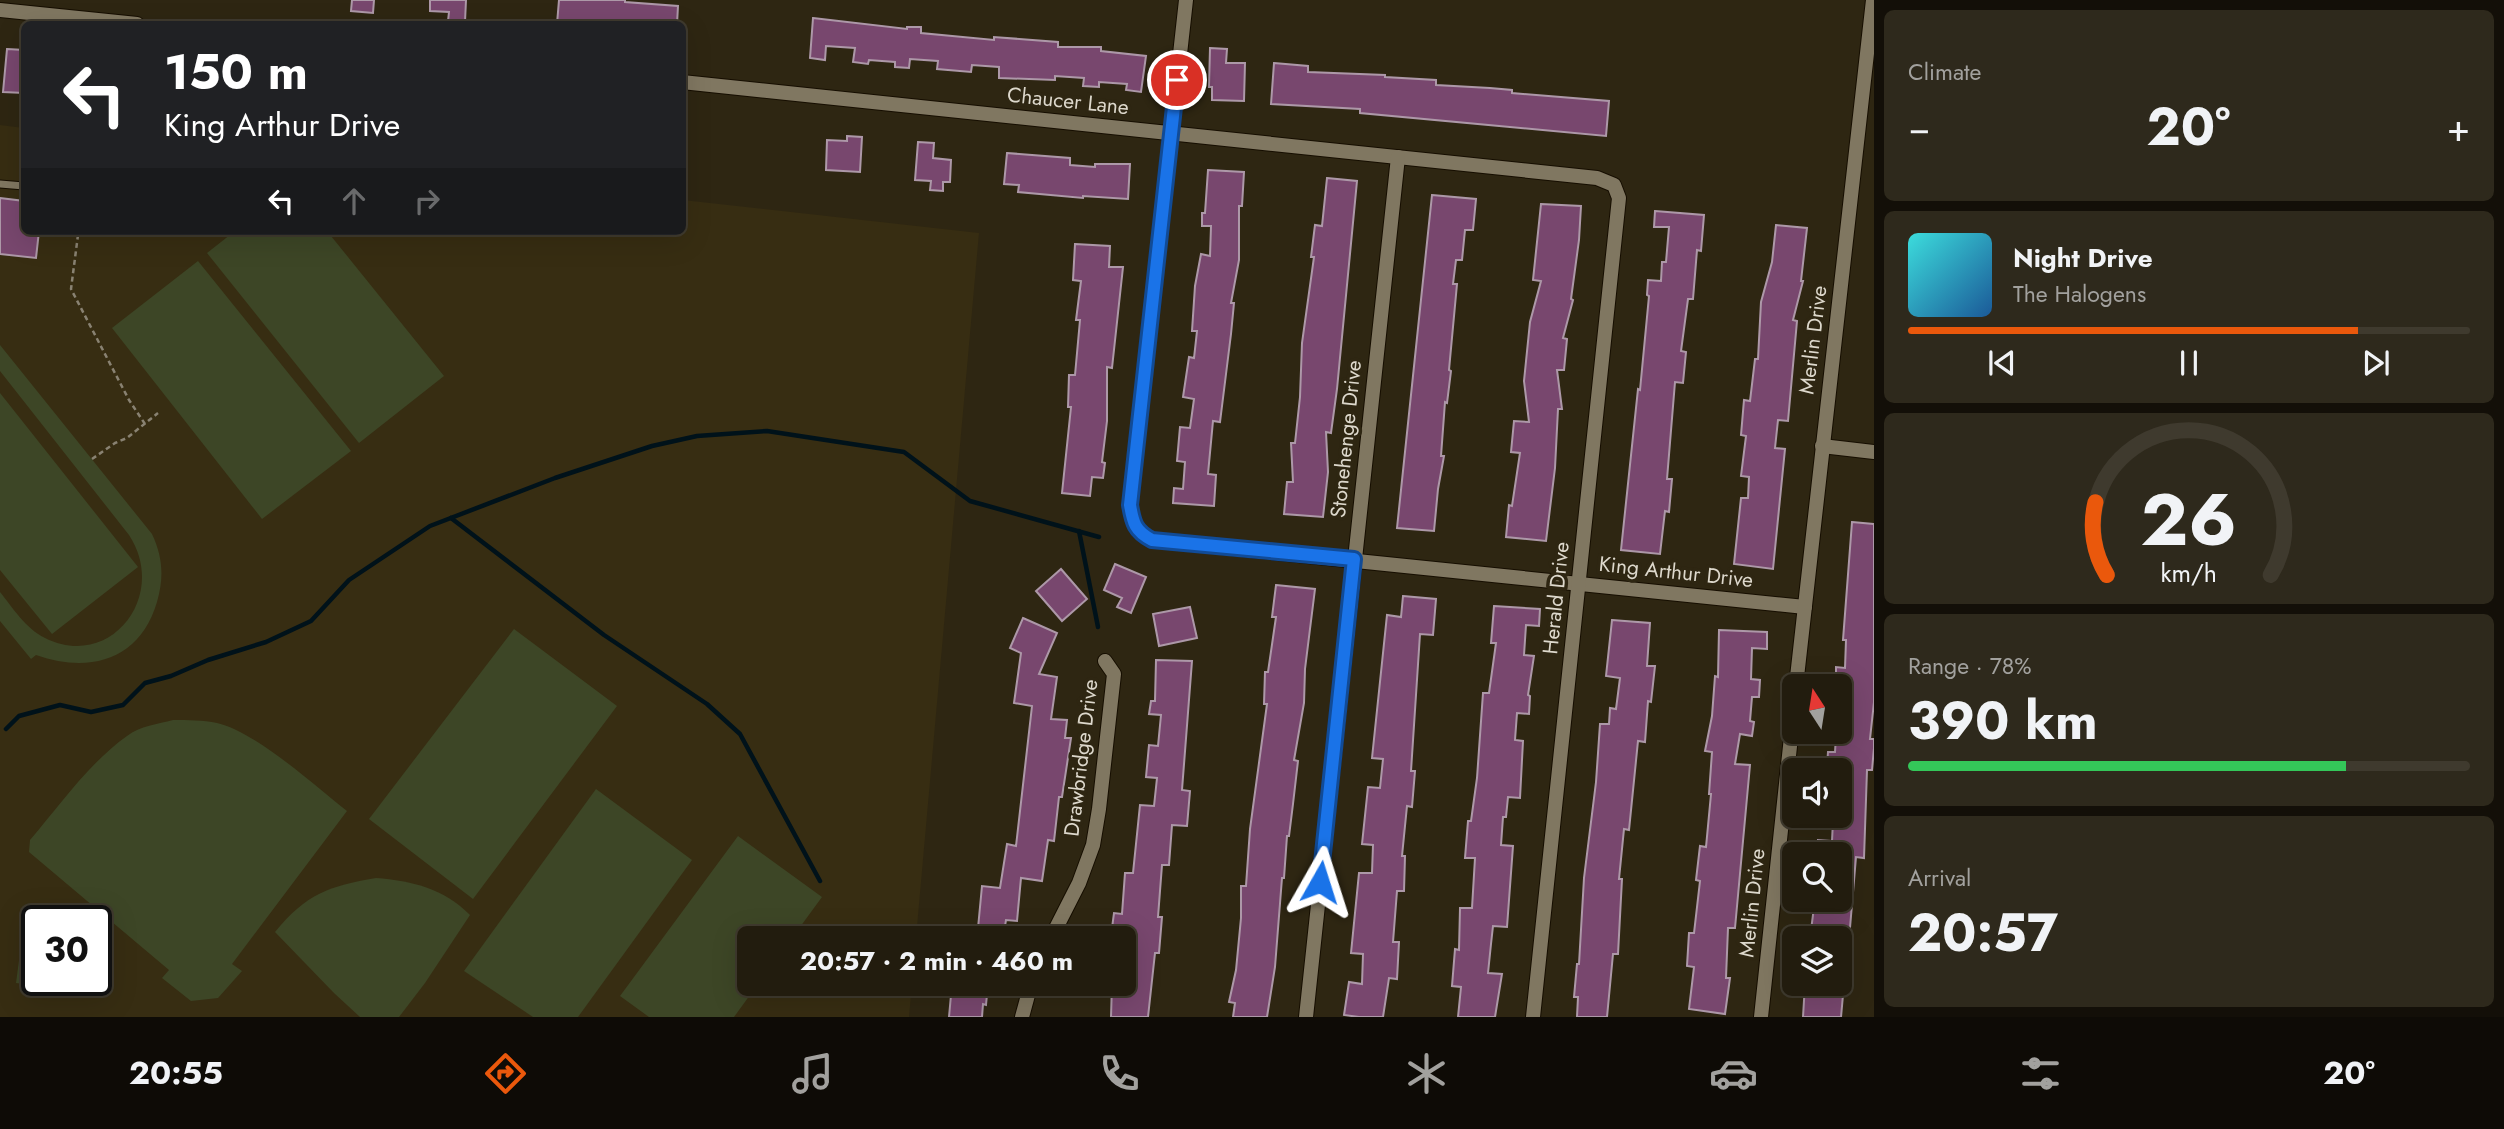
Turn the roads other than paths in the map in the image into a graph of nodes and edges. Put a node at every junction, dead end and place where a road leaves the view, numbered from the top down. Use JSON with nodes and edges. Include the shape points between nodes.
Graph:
{"nodes":[{"id":1,"x":1186,"y":0,"type":"edge"},
{"id":2,"x":1873,"y":0,"type":"edge"},
{"id":3,"x":0,"y":10,"type":"edge"},
{"id":4,"x":108,"y":21,"type":"edge"},
{"id":5,"x":686,"y":82,"type":"edge"},
{"id":6,"x":1170,"y":133,"type":"junction"},
{"id":7,"x":1398,"y":157,"type":"junction"},
{"id":8,"x":0,"y":184,"type":"edge"},
{"id":9,"x":1614,"y":185,"type":"joint"},
{"id":10,"x":21,"y":186,"type":"edge"},
{"id":11,"x":1822,"y":446,"type":"junction"},
{"id":12,"x":1874,"y":452,"type":"edge"},
{"id":13,"x":1354,"y":559,"type":"junction"},
{"id":14,"x":1578,"y":583,"type":"junction"},
{"id":15,"x":1805,"y":607,"type":"junction"},
{"id":16,"x":1105,"y":661,"type":"dead end"},
{"id":17,"x":1797,"y":674,"type":"edge"},
{"id":18,"x":1790,"y":744,"type":"edge"},
{"id":19,"x":1057,"y":926,"type":"edge"},
{"id":20,"x":1028,"y":996,"type":"edge"},
{"id":21,"x":1022,"y":1017,"type":"edge"},
{"id":22,"x":1306,"y":1017,"type":"edge"},
{"id":23,"x":1533,"y":1017,"type":"edge"},
{"id":24,"x":1761,"y":1017,"type":"edge"}],
"edges":[{"from":1,"to":6,"type":"street"},
{"from":2,"to":11,"type":"street","name":"Merlin Drive"},
{"from":3,"to":4,"type":"street"},
{"from":5,"to":6,"type":"street","name":"Chaucer Lane"},
{"from":6,"to":7,"type":"street","name":"Chaucer Lane"},
{"from":6,"to":13,"type":"street","name":"King Arthur Drive","via":[[1130,505],[1133,521],[1140,534],[1152,540]]},
{"from":7,"to":9,"type":"street","name":"Chaucer Lane","via":[[1597,178]]},
{"from":7,"to":13,"type":"street","name":"Stonehenge Drive"},
{"from":8,"to":10,"type":"lane"},
{"from":9,"to":14,"type":"street","name":"Herald Drive","via":[[1619,198]]},
{"from":11,"to":12,"type":"street"},
{"from":11,"to":15,"type":"street","name":"Merlin Drive"},
{"from":13,"to":14,"type":"street","name":"King Arthur Drive"},
{"from":13,"to":22,"type":"street","name":"Stonehenge Drive"},
{"from":14,"to":15,"type":"street","name":"King Arthur Drive"},
{"from":14,"to":23,"type":"street","name":"Herald Drive"},
{"from":15,"to":17,"type":"street","name":"Merlin Drive"},
{"from":16,"to":19,"type":"street","name":"Drawbridge Drive","via":[[1114,674],[1093,845]]},
{"from":18,"to":24,"type":"street","name":"Merlin Drive"},
{"from":20,"to":21,"type":"street"}]}
